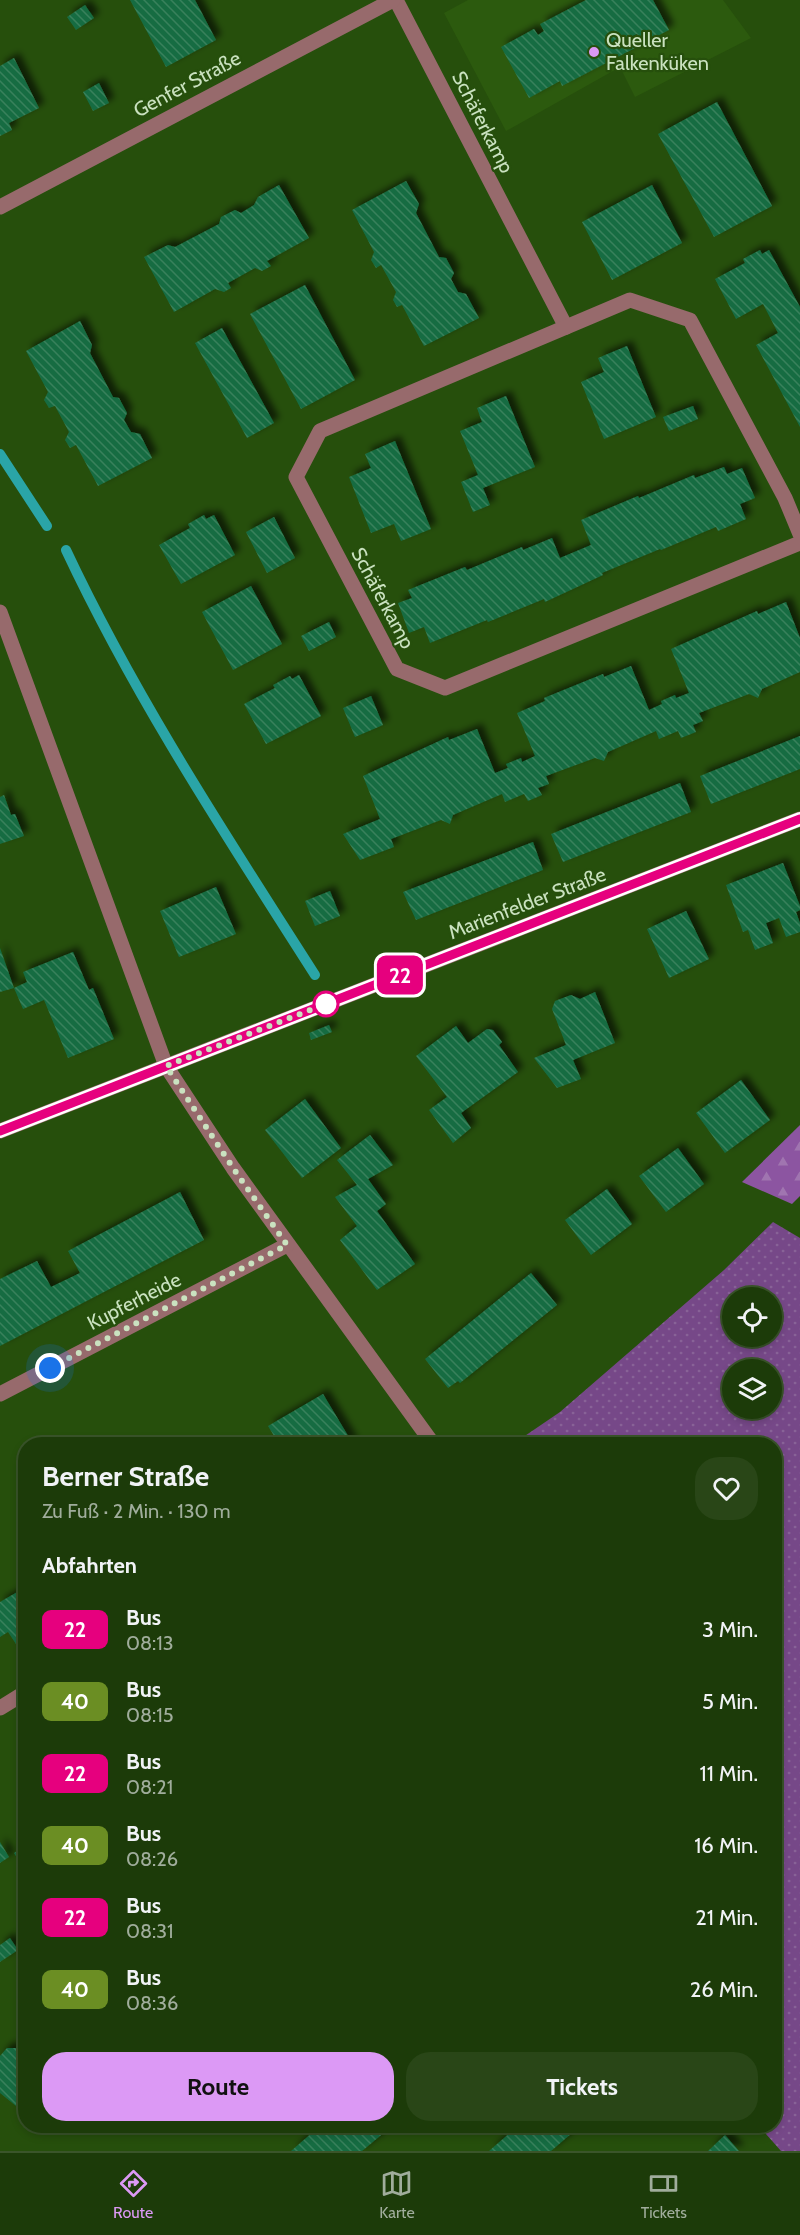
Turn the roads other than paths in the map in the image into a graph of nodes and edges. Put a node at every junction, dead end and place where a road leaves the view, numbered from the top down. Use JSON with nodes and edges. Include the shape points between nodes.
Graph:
{"nodes":[{"id":1,"x":395,"y":0,"type":"edge"},
{"id":2,"x":0,"y":207,"type":"edge"},
{"id":3,"x":566,"y":327,"type":"junction"},
{"id":4,"x":800,"y":534,"type":"edge"},
{"id":5,"x":800,"y":543,"type":"edge"},
{"id":6,"x":0,"y":612,"type":"edge"},
{"id":7,"x":800,"y":819,"type":"edge"},
{"id":8,"x":166,"y":1066,"type":"junction"},
{"id":9,"x":0,"y":1131,"type":"edge"},
{"id":10,"x":287,"y":1245,"type":"junction"},
{"id":11,"x":0,"y":1394,"type":"edge"},
{"id":12,"x":429,"y":1437,"type":"edge"},
{"id":13,"x":18,"y":1697,"type":"edge"},
{"id":14,"x":0,"y":1708,"type":"edge"}],
"edges":[{"from":1,"to":2,"type":"street","name":"Genfer Straße"},
{"from":1,"to":3,"type":"street","name":"Schäferkamp"},
{"from":3,"to":4,"type":"street","name":"Schäferkamp","via":[[630,300],[690,320],[785,498]]},
{"from":3,"to":5,"type":"street","name":"Schäferkamp","via":[[320,431],[296,477],[397,669],[445,688]]},
{"from":6,"to":8,"type":"street"},
{"from":7,"to":8,"type":"street","name":"Marienfelder Straße"},
{"from":8,"to":9,"type":"street","name":"Marienfelder Straße"},
{"from":8,"to":10,"type":"street"},
{"from":10,"to":11,"type":"street","name":"Kupferheide"},
{"from":10,"to":12,"type":"street"},
{"from":13,"to":14,"type":"street"}]}
